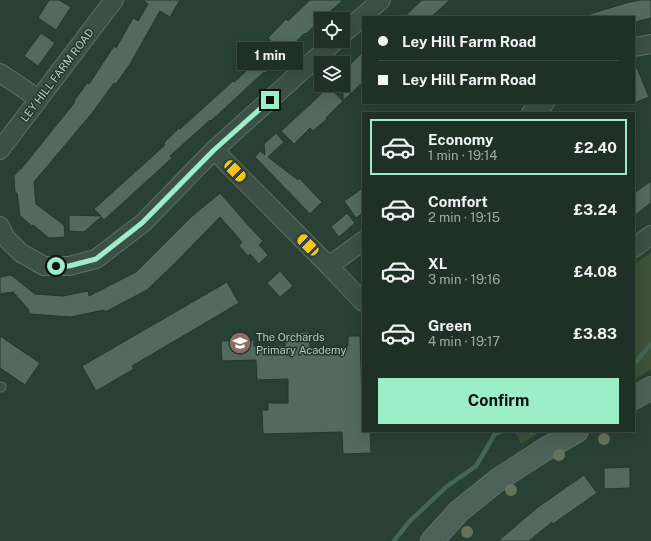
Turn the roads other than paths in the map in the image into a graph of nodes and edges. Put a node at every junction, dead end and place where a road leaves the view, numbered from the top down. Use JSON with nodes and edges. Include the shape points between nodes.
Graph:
{"nodes":[{"id":1,"x":114,"y":0,"type":"edge"},
{"id":2,"x":381,"y":0,"type":"edge"},
{"id":3,"x":363,"y":16,"type":"edge"},
{"id":4,"x":362,"y":17,"type":"edge"},
{"id":5,"x":350,"y":28,"type":"edge"},
{"id":6,"x":651,"y":44,"type":"edge"},
{"id":7,"x":635,"y":47,"type":"edge"},
{"id":8,"x":327,"y":48,"type":"edge"},
{"id":9,"x":0,"y":73,"type":"edge"},
{"id":10,"x":39,"y":99,"type":"junction"},
{"id":11,"x":544,"y":104,"type":"edge"},
{"id":12,"x":532,"y":112,"type":"edge"},
{"id":13,"x":0,"y":150,"type":"edge"},
{"id":14,"x":214,"y":150,"type":"junction"},
{"id":15,"x":2,"y":235,"type":"edge"},
{"id":16,"x":651,"y":235,"type":"edge"},
{"id":17,"x":362,"y":242,"type":"edge"},
{"id":18,"x":635,"y":247,"type":"edge"},
{"id":19,"x":329,"y":266,"type":"junction"},
{"id":20,"x":362,"y":301,"type":"edge"},
{"id":21,"x":651,"y":388,"type":"edge"},
{"id":22,"x":635,"y":397,"type":"edge"},
{"id":23,"x":575,"y":432,"type":"edge"},
{"id":24,"x":432,"y":541,"type":"edge"}],
"edges":[{"from":1,"to":10,"type":"street","name":"LEY HILL FARM ROAD"},
{"from":2,"to":3,"type":"street"},
{"from":4,"to":5,"type":"street"},
{"from":6,"to":7,"type":"street"},
{"from":8,"to":14,"type":"street"},
{"from":9,"to":10,"type":"street"},
{"from":10,"to":13,"type":"street","name":"LEY HILL FARM ROAD"},
{"from":11,"to":12,"type":"street"},
{"from":14,"to":15,"type":"street","via":[[142,223],[96,259],[69,266],[44,266],[20,254]]},
{"from":14,"to":19,"type":"street"},
{"from":16,"to":18,"type":"street"},
{"from":17,"to":19,"type":"street"},
{"from":19,"to":20,"type":"street"},
{"from":21,"to":22,"type":"street"},
{"from":23,"to":24,"type":"street","via":[[499,479],[459,511]]}]}
